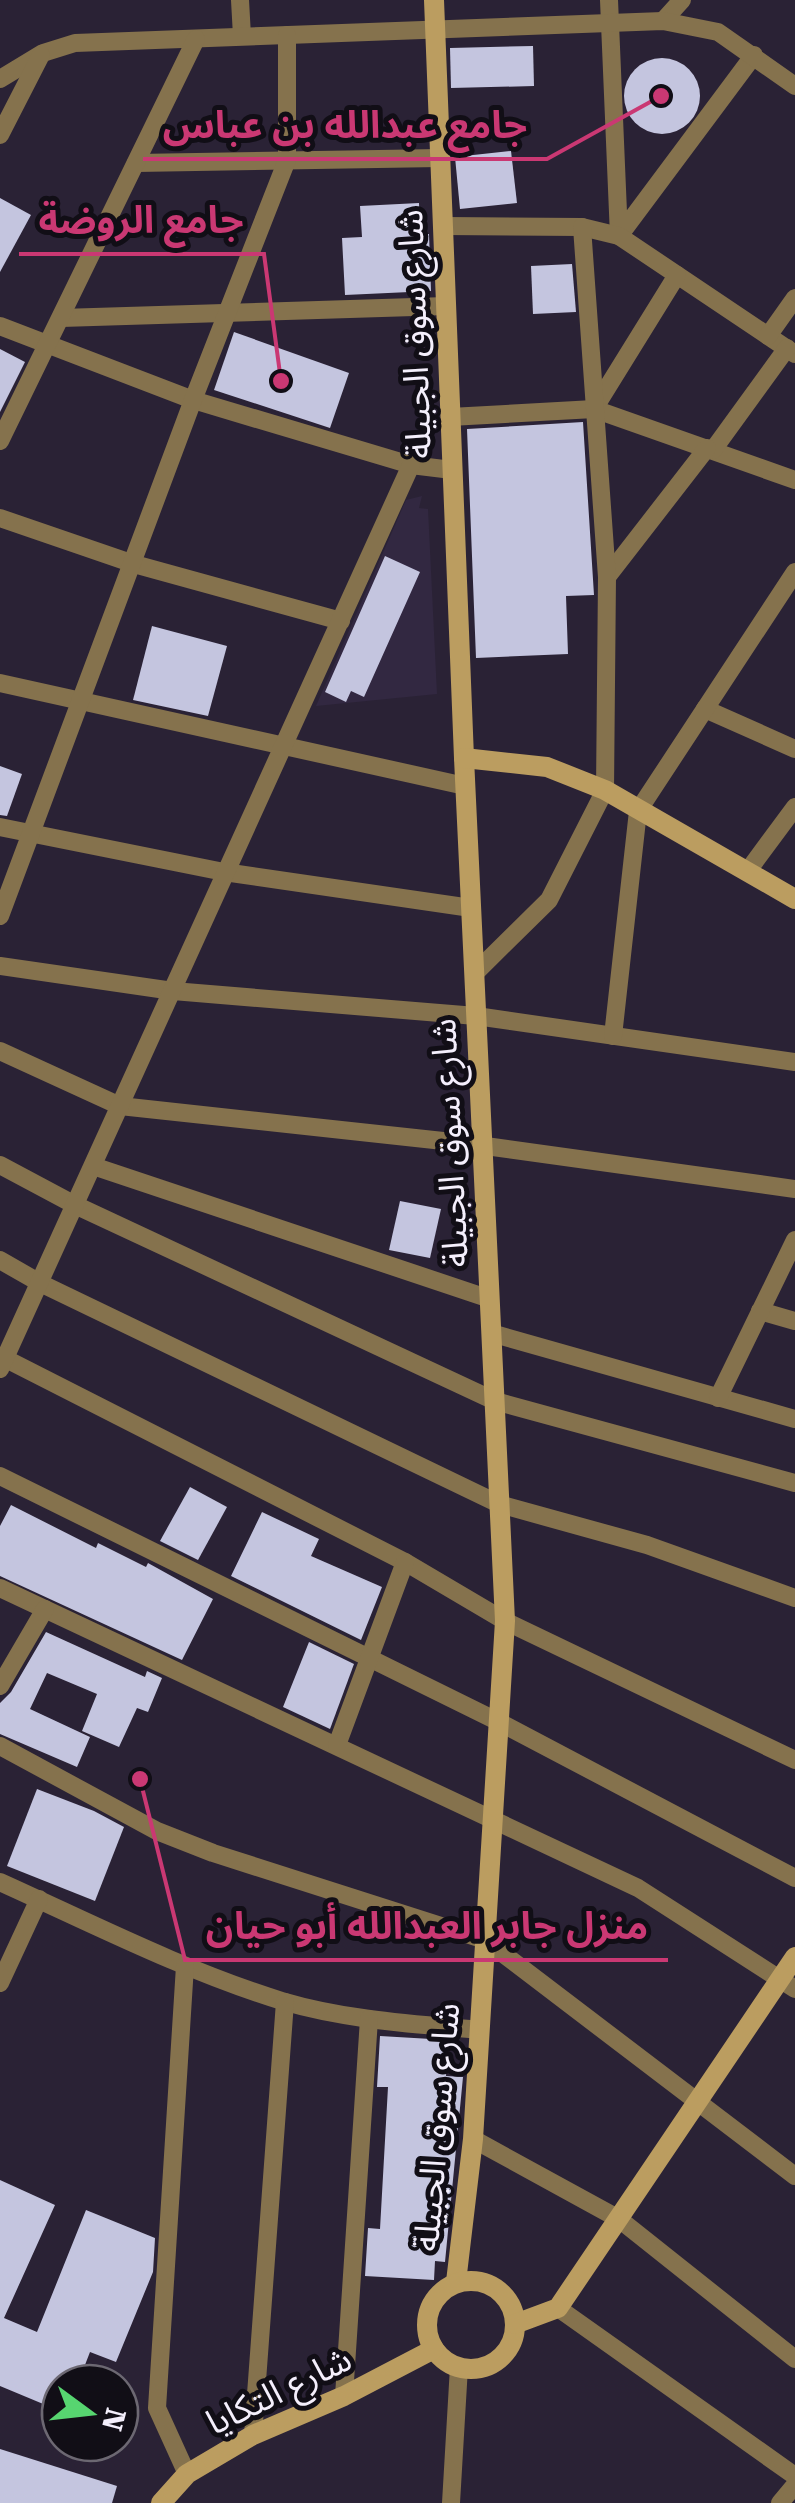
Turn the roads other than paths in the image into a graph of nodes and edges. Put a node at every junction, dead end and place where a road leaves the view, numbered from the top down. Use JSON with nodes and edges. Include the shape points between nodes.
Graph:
{"nodes":[{"id":1,"x":240,"y":0,"type":"edge"},
{"id":2,"x":434,"y":0,"type":"edge"},
{"id":3,"x":609,"y":0,"type":"edge"},
{"id":4,"x":682,"y":0,"type":"edge"},
{"id":5,"x":663,"y":21,"type":"junction"},
{"id":6,"x":609,"y":22,"type":"junction"},
{"id":7,"x":435,"y":30,"type":"junction"},
{"id":8,"x":287,"y":35,"type":"junction"},
{"id":9,"x":242,"y":36,"type":"junction"},
{"id":10,"x":196,"y":39,"type":"junction"},
{"id":11,"x":42,"y":53,"type":"junction"},
{"id":12,"x":754,"y":55,"type":"junction"},
{"id":13,"x":0,"y":80,"type":"edge"},
{"id":14,"x":795,"y":86,"type":"edge"},
{"id":15,"x":0,"y":135,"type":"edge"},
{"id":16,"x":440,"y":158,"type":"junction"},
{"id":17,"x":287,"y":160,"type":"junction"},
{"id":18,"x":136,"y":163,"type":"junction"},
{"id":19,"x":444,"y":226,"type":"junction"},
{"id":20,"x":582,"y":227,"type":"junction"},
{"id":21,"x":619,"y":236,"type":"junction"},
{"id":22,"x":677,"y":275,"type":"junction"},
{"id":23,"x":795,"y":298,"type":"edge"},
{"id":24,"x":446,"y":306,"type":"junction"},
{"id":25,"x":226,"y":314,"type":"junction"},
{"id":26,"x":61,"y":318,"type":"junction"},
{"id":27,"x":0,"y":326,"type":"edge"},
{"id":28,"x":768,"y":336,"type":"junction"},
{"id":29,"x":48,"y":345,"type":"junction"},
{"id":30,"x":791,"y":351,"type":"edge"},
{"id":31,"x":193,"y":400,"type":"junction"},
{"id":32,"x":594,"y":408,"type":"junction"},
{"id":33,"x":450,"y":417,"type":"junction"},
{"id":34,"x":0,"y":442,"type":"edge"},
{"id":35,"x":710,"y":449,"type":"junction"},
{"id":36,"x":412,"y":465,"type":"junction"},
{"id":37,"x":452,"y":470,"type":"junction"},
{"id":38,"x":795,"y":480,"type":"edge"},
{"id":39,"x":0,"y":518,"type":"edge"},
{"id":40,"x":134,"y":564,"type":"junction"},
{"id":41,"x":795,"y":572,"type":"edge"},
{"id":42,"x":607,"y":577,"type":"junction"},
{"id":43,"x":341,"y":622,"type":"junction"},
{"id":44,"x":0,"y":682,"type":"edge"},
{"id":45,"x":82,"y":700,"type":"junction"},
{"id":46,"x":705,"y":709,"type":"junction"},
{"id":47,"x":284,"y":748,"type":"junction"},
{"id":48,"x":795,"y":749,"type":"edge"},
{"id":49,"x":464,"y":758,"type":"junction"},
{"id":50,"x":465,"y":786,"type":"junction"},
{"id":51,"x":605,"y":790,"type":"junction"},
{"id":52,"x":795,"y":807,"type":"edge"},
{"id":53,"x":638,"y":811,"type":"junction"},
{"id":54,"x":0,"y":826,"type":"edge"},
{"id":55,"x":31,"y":832,"type":"junction"},
{"id":56,"x":224,"y":872,"type":"junction"},
{"id":57,"x":747,"y":872,"type":"junction"},
{"id":58,"x":795,"y":899,"type":"edge"},
{"id":59,"x":471,"y":908,"type":"junction"},
{"id":60,"x":0,"y":916,"type":"edge"},
{"id":61,"x":0,"y":966,"type":"edge"},
{"id":62,"x":474,"y":974,"type":"junction"},
{"id":63,"x":172,"y":992,"type":"junction"},
{"id":64,"x":476,"y":1016,"type":"junction"},
{"id":65,"x":613,"y":1036,"type":"junction"},
{"id":66,"x":0,"y":1051,"type":"edge"},
{"id":67,"x":795,"y":1062,"type":"edge"},
{"id":68,"x":120,"y":1106,"type":"junction"},
{"id":69,"x":482,"y":1146,"type":"junction"},
{"id":70,"x":0,"y":1164,"type":"edge"},
{"id":71,"x":93,"y":1166,"type":"junction"},
{"id":72,"x":795,"y":1188,"type":"edge"},
{"id":73,"x":75,"y":1206,"type":"junction"},
{"id":74,"x":795,"y":1240,"type":"edge"},
{"id":75,"x":0,"y":1260,"type":"edge"},
{"id":76,"x":40,"y":1283,"type":"junction"},
{"id":77,"x":490,"y":1299,"type":"junction"},
{"id":78,"x":760,"y":1312,"type":"junction"},
{"id":79,"x":795,"y":1321,"type":"edge"},
{"id":80,"x":491,"y":1333,"type":"junction"},
{"id":81,"x":2,"y":1361,"type":"edge"},
{"id":82,"x":718,"y":1398,"type":"junction"},
{"id":83,"x":495,"y":1401,"type":"junction"},
{"id":84,"x":795,"y":1419,"type":"edge"},
{"id":85,"x":0,"y":1476,"type":"edge"},
{"id":86,"x":795,"y":1482,"type":"edge"},
{"id":87,"x":500,"y":1504,"type":"junction"},
{"id":88,"x":406,"y":1562,"type":"junction"},
{"id":89,"x":0,"y":1588,"type":"edge"},
{"id":90,"x":795,"y":1598,"type":"edge"},
{"id":91,"x":45,"y":1609,"type":"junction"},
{"id":92,"x":505,"y":1620,"type":"junction"},
{"id":93,"x":370,"y":1658,"type":"junction"},
{"id":94,"x":0,"y":1686,"type":"edge"},
{"id":95,"x":499,"y":1722,"type":"junction"},
{"id":96,"x":337,"y":1745,"type":"junction"},
{"id":97,"x":0,"y":1746,"type":"edge"},
{"id":98,"x":795,"y":1760,"type":"edge"},
{"id":99,"x":493,"y":1818,"type":"junction"},
{"id":100,"x":795,"y":1878,"type":"edge"},
{"id":101,"x":0,"y":1882,"type":"edge"},
{"id":102,"x":39,"y":1899,"type":"junction"},
{"id":103,"x":485,"y":1940,"type":"junction"},
{"id":104,"x":795,"y":1957,"type":"edge"},
{"id":105,"x":184,"y":1966,"type":"junction"},
{"id":106,"x":0,"y":1982,"type":"edge"},
{"id":107,"x":788,"y":1984,"type":"edge"},
{"id":108,"x":284,"y":2002,"type":"junction"},
{"id":109,"x":369,"y":2019,"type":"junction"},
{"id":110,"x":480,"y":2030,"type":"junction"},
{"id":111,"x":699,"y":2102,"type":"junction"},
{"id":112,"x":473,"y":2139,"type":"junction"},
{"id":113,"x":795,"y":2176,"type":"edge"},
{"id":114,"x":619,"y":2219,"type":"junction"},
{"id":115,"x":456,"y":2282,"type":"junction"},
{"id":116,"x":558,"y":2308,"type":"junction"},
{"id":117,"x":515,"y":2324,"type":"junction"},
{"id":118,"x":434,"y":2349,"type":"junction"},
{"id":119,"x":795,"y":2360,"type":"edge"},
{"id":120,"x":459,"y":2368,"type":"junction"},
{"id":121,"x":344,"y":2396,"type":"junction"},
{"id":122,"x":252,"y":2436,"type":"junction"},
{"id":123,"x":187,"y":2474,"type":"junction"},
{"id":124,"x":795,"y":2476,"type":"edge"},
{"id":125,"x":795,"y":2485,"type":"edge"},
{"id":126,"x":161,"y":2503,"type":"edge"},
{"id":127,"x":451,"y":2503,"type":"edge"},
{"id":128,"x":780,"y":2503,"type":"edge"}],
"edges":[{"from":1,"to":9,"type":"street"},
{"from":2,"to":7,"type":"street","name":"شارع سوق الجبيلة"},
{"from":3,"to":6,"type":"street"},
{"from":4,"to":5,"type":"street"},
{"from":5,"to":6,"type":"street"},
{"from":5,"to":12,"type":"street","via":[[718,32]]},
{"from":6,"to":7,"type":"street"},
{"from":6,"to":21,"type":"street"},
{"from":7,"to":8,"type":"street"},
{"from":7,"to":16,"type":"street","name":"شارع سوق الجبيلة"},
{"from":8,"to":9,"type":"street"},
{"from":8,"to":17,"type":"street"},
{"from":9,"to":10,"type":"street"},
{"from":10,"to":11,"type":"street","via":[[75,43]]},
{"from":10,"to":18,"type":"street"},
{"from":11,"to":13,"type":"street"},
{"from":11,"to":15,"type":"street"},
{"from":12,"to":14,"type":"street"},
{"from":12,"to":21,"type":"street"},
{"from":16,"to":17,"type":"street"},
{"from":16,"to":19,"type":"street","name":"شارع سوق الجبيلة"},
{"from":17,"to":18,"type":"street"},
{"from":17,"to":25,"type":"street"},
{"from":18,"to":26,"type":"street"},
{"from":19,"to":20,"type":"street"},
{"from":19,"to":24,"type":"street","name":"شارع سوق الجبيلة"},
{"from":20,"to":21,"type":"street"},
{"from":20,"to":32,"type":"street"},
{"from":21,"to":22,"type":"street"},
{"from":22,"to":28,"type":"street"},
{"from":22,"to":32,"type":"street"},
{"from":23,"to":28,"type":"street"},
{"from":24,"to":25,"type":"street"},
{"from":24,"to":33,"type":"street","name":"شارع سوق الجبيلة"},
{"from":25,"to":26,"type":"street"},
{"from":25,"to":31,"type":"street"},
{"from":26,"to":29,"type":"street"},
{"from":27,"to":29,"type":"street"},
{"from":28,"to":30,"type":"street"},
{"from":29,"to":31,"type":"street"},
{"from":29,"to":34,"type":"street"},
{"from":30,"to":35,"type":"street"},
{"from":31,"to":36,"type":"street"},
{"from":31,"to":40,"type":"street"},
{"from":32,"to":33,"type":"street"},
{"from":32,"to":35,"type":"street"},
{"from":32,"to":42,"type":"street"},
{"from":33,"to":37,"type":"street","name":"شارع سوق الجبيلة"},
{"from":35,"to":38,"type":"street"},
{"from":35,"to":42,"type":"street"},
{"from":36,"to":37,"type":"street"},
{"from":36,"to":43,"type":"street"},
{"from":37,"to":49,"type":"street","name":"شارع سوق الجبيلة"},
{"from":39,"to":40,"type":"street"},
{"from":40,"to":43,"type":"street"},
{"from":40,"to":45,"type":"street"},
{"from":41,"to":46,"type":"street"},
{"from":42,"to":51,"type":"street"},
{"from":43,"to":47,"type":"street"},
{"from":44,"to":45,"type":"street"},
{"from":45,"to":47,"type":"street"},
{"from":45,"to":55,"type":"street"},
{"from":46,"to":48,"type":"street"},
{"from":46,"to":53,"type":"street"},
{"from":47,"to":50,"type":"street"},
{"from":47,"to":56,"type":"street"},
{"from":49,"to":50,"type":"street","name":"شارع سوق الجبيلة"},
{"from":49,"to":51,"type":"street","via":[[547,767]]},
{"from":50,"to":59,"type":"street","name":"شارع سوق الجبيلة"},
{"from":51,"to":53,"type":"street"},
{"from":51,"to":62,"type":"street","via":[[549,900]]},
{"from":52,"to":57,"type":"street"},
{"from":53,"to":57,"type":"street"},
{"from":53,"to":65,"type":"street"},
{"from":54,"to":55,"type":"street"},
{"from":55,"to":56,"type":"street"},
{"from":55,"to":60,"type":"street"},
{"from":56,"to":59,"type":"street"},
{"from":56,"to":63,"type":"street"},
{"from":57,"to":58,"type":"street"},
{"from":59,"to":62,"type":"street","name":"شارع سوق الجبيلة"},
{"from":61,"to":63,"type":"street"},
{"from":62,"to":64,"type":"street","name":"شارع سوق الجبيلة"},
{"from":63,"to":64,"type":"street"},
{"from":63,"to":68,"type":"street"},
{"from":64,"to":65,"type":"street"},
{"from":64,"to":69,"type":"street","name":"شارع سوق الجبيلة"},
{"from":65,"to":67,"type":"street"},
{"from":66,"to":68,"type":"street"},
{"from":68,"to":69,"type":"street"},
{"from":68,"to":71,"type":"street"},
{"from":69,"to":72,"type":"street"},
{"from":69,"to":77,"type":"street","name":"شارع سوق الجبيلة"},
{"from":70,"to":73,"type":"street"},
{"from":71,"to":73,"type":"street"},
{"from":71,"to":77,"type":"street"},
{"from":73,"to":76,"type":"street"},
{"from":73,"to":83,"type":"street"},
{"from":74,"to":78,"type":"street"},
{"from":75,"to":76,"type":"street"},
{"from":76,"to":81,"type":"street"},
{"from":76,"to":87,"type":"street"},
{"from":77,"to":80,"type":"street","name":"شارع سوق الجبيلة"},
{"from":78,"to":79,"type":"street"},
{"from":78,"to":82,"type":"street"},
{"from":80,"to":82,"type":"street"},
{"from":80,"to":83,"type":"street","name":"شارع سوق الجبيلة"},
{"from":81,"to":88,"type":"street"},
{"from":82,"to":84,"type":"street"},
{"from":83,"to":86,"type":"street"},
{"from":83,"to":87,"type":"street","name":"شارع سوق الجبيلة"},
{"from":85,"to":93,"type":"street"},
{"from":87,"to":90,"type":"street","via":[[647,1544]]},
{"from":87,"to":92,"type":"street","name":"شارع سوق الجبيلة"},
{"from":88,"to":92,"type":"street"},
{"from":88,"to":93,"type":"street"},
{"from":89,"to":91,"type":"street"},
{"from":91,"to":94,"type":"street"},
{"from":91,"to":96,"type":"street"},
{"from":92,"to":95,"type":"street","name":"شارع سوق الجبيلة"},
{"from":92,"to":98,"type":"street"},
{"from":93,"to":95,"type":"street"},
{"from":93,"to":96,"type":"street"},
{"from":95,"to":99,"type":"street","name":"شارع سوق الجبيلة"},
{"from":95,"to":100,"type":"street"},
{"from":96,"to":99,"type":"street"},
{"from":97,"to":103,"type":"street","via":[[157,1831]]},
{"from":99,"to":103,"type":"street","name":"شارع سوق الجبيلة"},
{"from":99,"to":107,"type":"street","via":[[638,1888]]},
{"from":101,"to":102,"type":"street"},
{"from":102,"to":105,"type":"street"},
{"from":102,"to":106,"type":"street"},
{"from":103,"to":110,"type":"street","name":"شارع سوق الجبيلة"},
{"from":103,"to":111,"type":"street"},
{"from":104,"to":107,"type":"street"},
{"from":105,"to":108,"type":"street"},
{"from":105,"to":123,"type":"street","via":[[157,2408]]},
{"from":107,"to":111,"type":"street"},
{"from":108,"to":109,"type":"street"},
{"from":108,"to":122,"type":"street"},
{"from":109,"to":110,"type":"street"},
{"from":109,"to":121,"type":"street"},
{"from":110,"to":112,"type":"street","name":"شارع سوق الجبيلة"},
{"from":111,"to":113,"type":"street"},
{"from":111,"to":114,"type":"street"},
{"from":112,"to":114,"type":"street"},
{"from":112,"to":115,"type":"street","name":"شارع سوق الجبيلة"},
{"from":114,"to":116,"type":"street"},
{"from":114,"to":119,"type":"street"},
{"from":115,"to":117,"type":"street","via":[[499,2290]]},
{"from":115,"to":118,"type":"street","via":[[431,2306],[427,2321]]},
{"from":116,"to":117,"type":"street"},
{"from":116,"to":124,"type":"street"},
{"from":117,"to":120,"type":"street","via":[[502,2356],[490,2365]]},
{"from":118,"to":120,"type":"street"},
{"from":118,"to":121,"type":"street","name":"شارع التكايا"},
{"from":120,"to":127,"type":"street"},
{"from":121,"to":122,"type":"street","name":"شارع التكايا"},
{"from":122,"to":123,"type":"street","name":"شارع التكايا"},
{"from":123,"to":126,"type":"street","name":"شارع التكايا"},
{"from":125,"to":128,"type":"street"}]}
